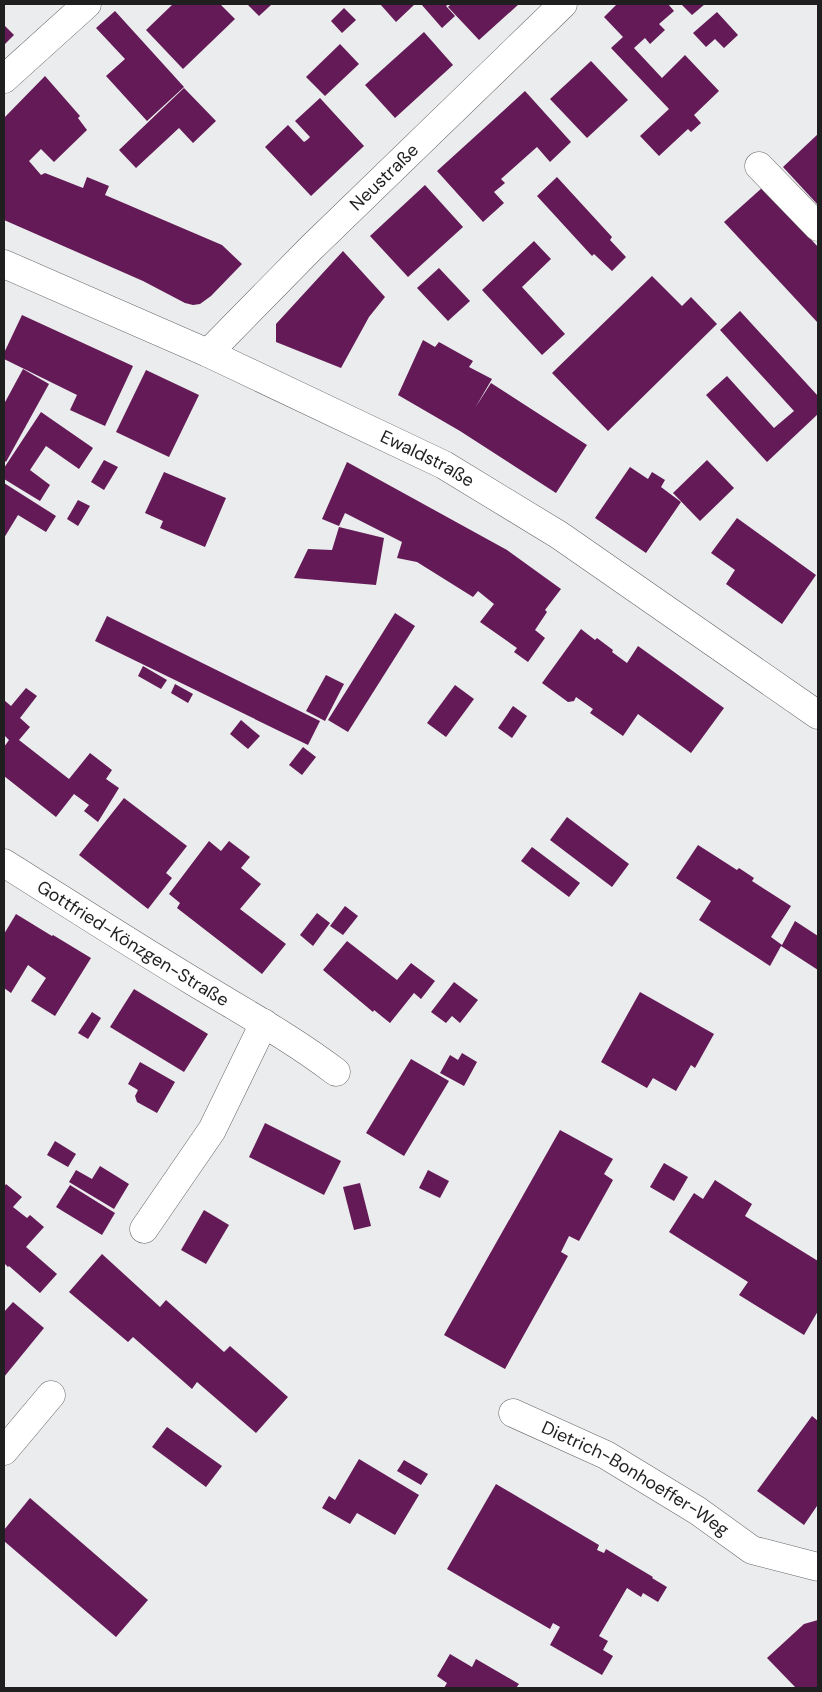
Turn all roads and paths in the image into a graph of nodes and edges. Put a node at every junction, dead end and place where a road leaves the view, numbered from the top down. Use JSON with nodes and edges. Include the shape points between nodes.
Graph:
{"nodes":[{"id":1,"x":87,"y":4,"type":"edge"},
{"id":2,"x":562,"y":4,"type":"edge"},
{"id":3,"x":4,"y":79,"type":"edge"},
{"id":4,"x":759,"y":166,"type":"dead end"},
{"id":5,"x":818,"y":227,"type":"edge"},
{"id":6,"x":4,"y":264,"type":"edge"},
{"id":7,"x":208,"y":353,"type":"junction"},
{"id":8,"x":818,"y":715,"type":"edge"},
{"id":9,"x":4,"y":862,"type":"edge"},
{"id":10,"x":264,"y":1024,"type":"junction"},
{"id":11,"x":336,"y":1072,"type":"dead end"},
{"id":12,"x":144,"y":1229,"type":"dead end"},
{"id":13,"x":51,"y":1395,"type":"dead end"},
{"id":14,"x":513,"y":1413,"type":"dead end"},
{"id":15,"x":4,"y":1451,"type":"edge"},
{"id":16,"x":818,"y":1567,"type":"edge"}],
"edges":[{"from":1,"to":3,"type":"street"},
{"from":2,"to":7,"type":"street","name":"Neustraße"},
{"from":4,"to":5,"type":"street"},
{"from":6,"to":7,"type":"street","name":"Ewaldstraße"},
{"from":7,"to":8,"type":"street","name":"Ewaldstraße","via":[[452,470],[559,535]]},
{"from":9,"to":10,"type":"street","name":"Gottfried-Könzgen-Straße"},
{"from":10,"to":11,"type":"street","name":"Gottfried-Könzgen-Straße"},
{"from":10,"to":12,"type":"street","via":[[212,1130]]},
{"from":13,"to":15,"type":"street"},
{"from":14,"to":16,"type":"street","name":"Dietrich-Bonhoeffer-Weg","via":[[606,1455],[752,1550]]}]}
